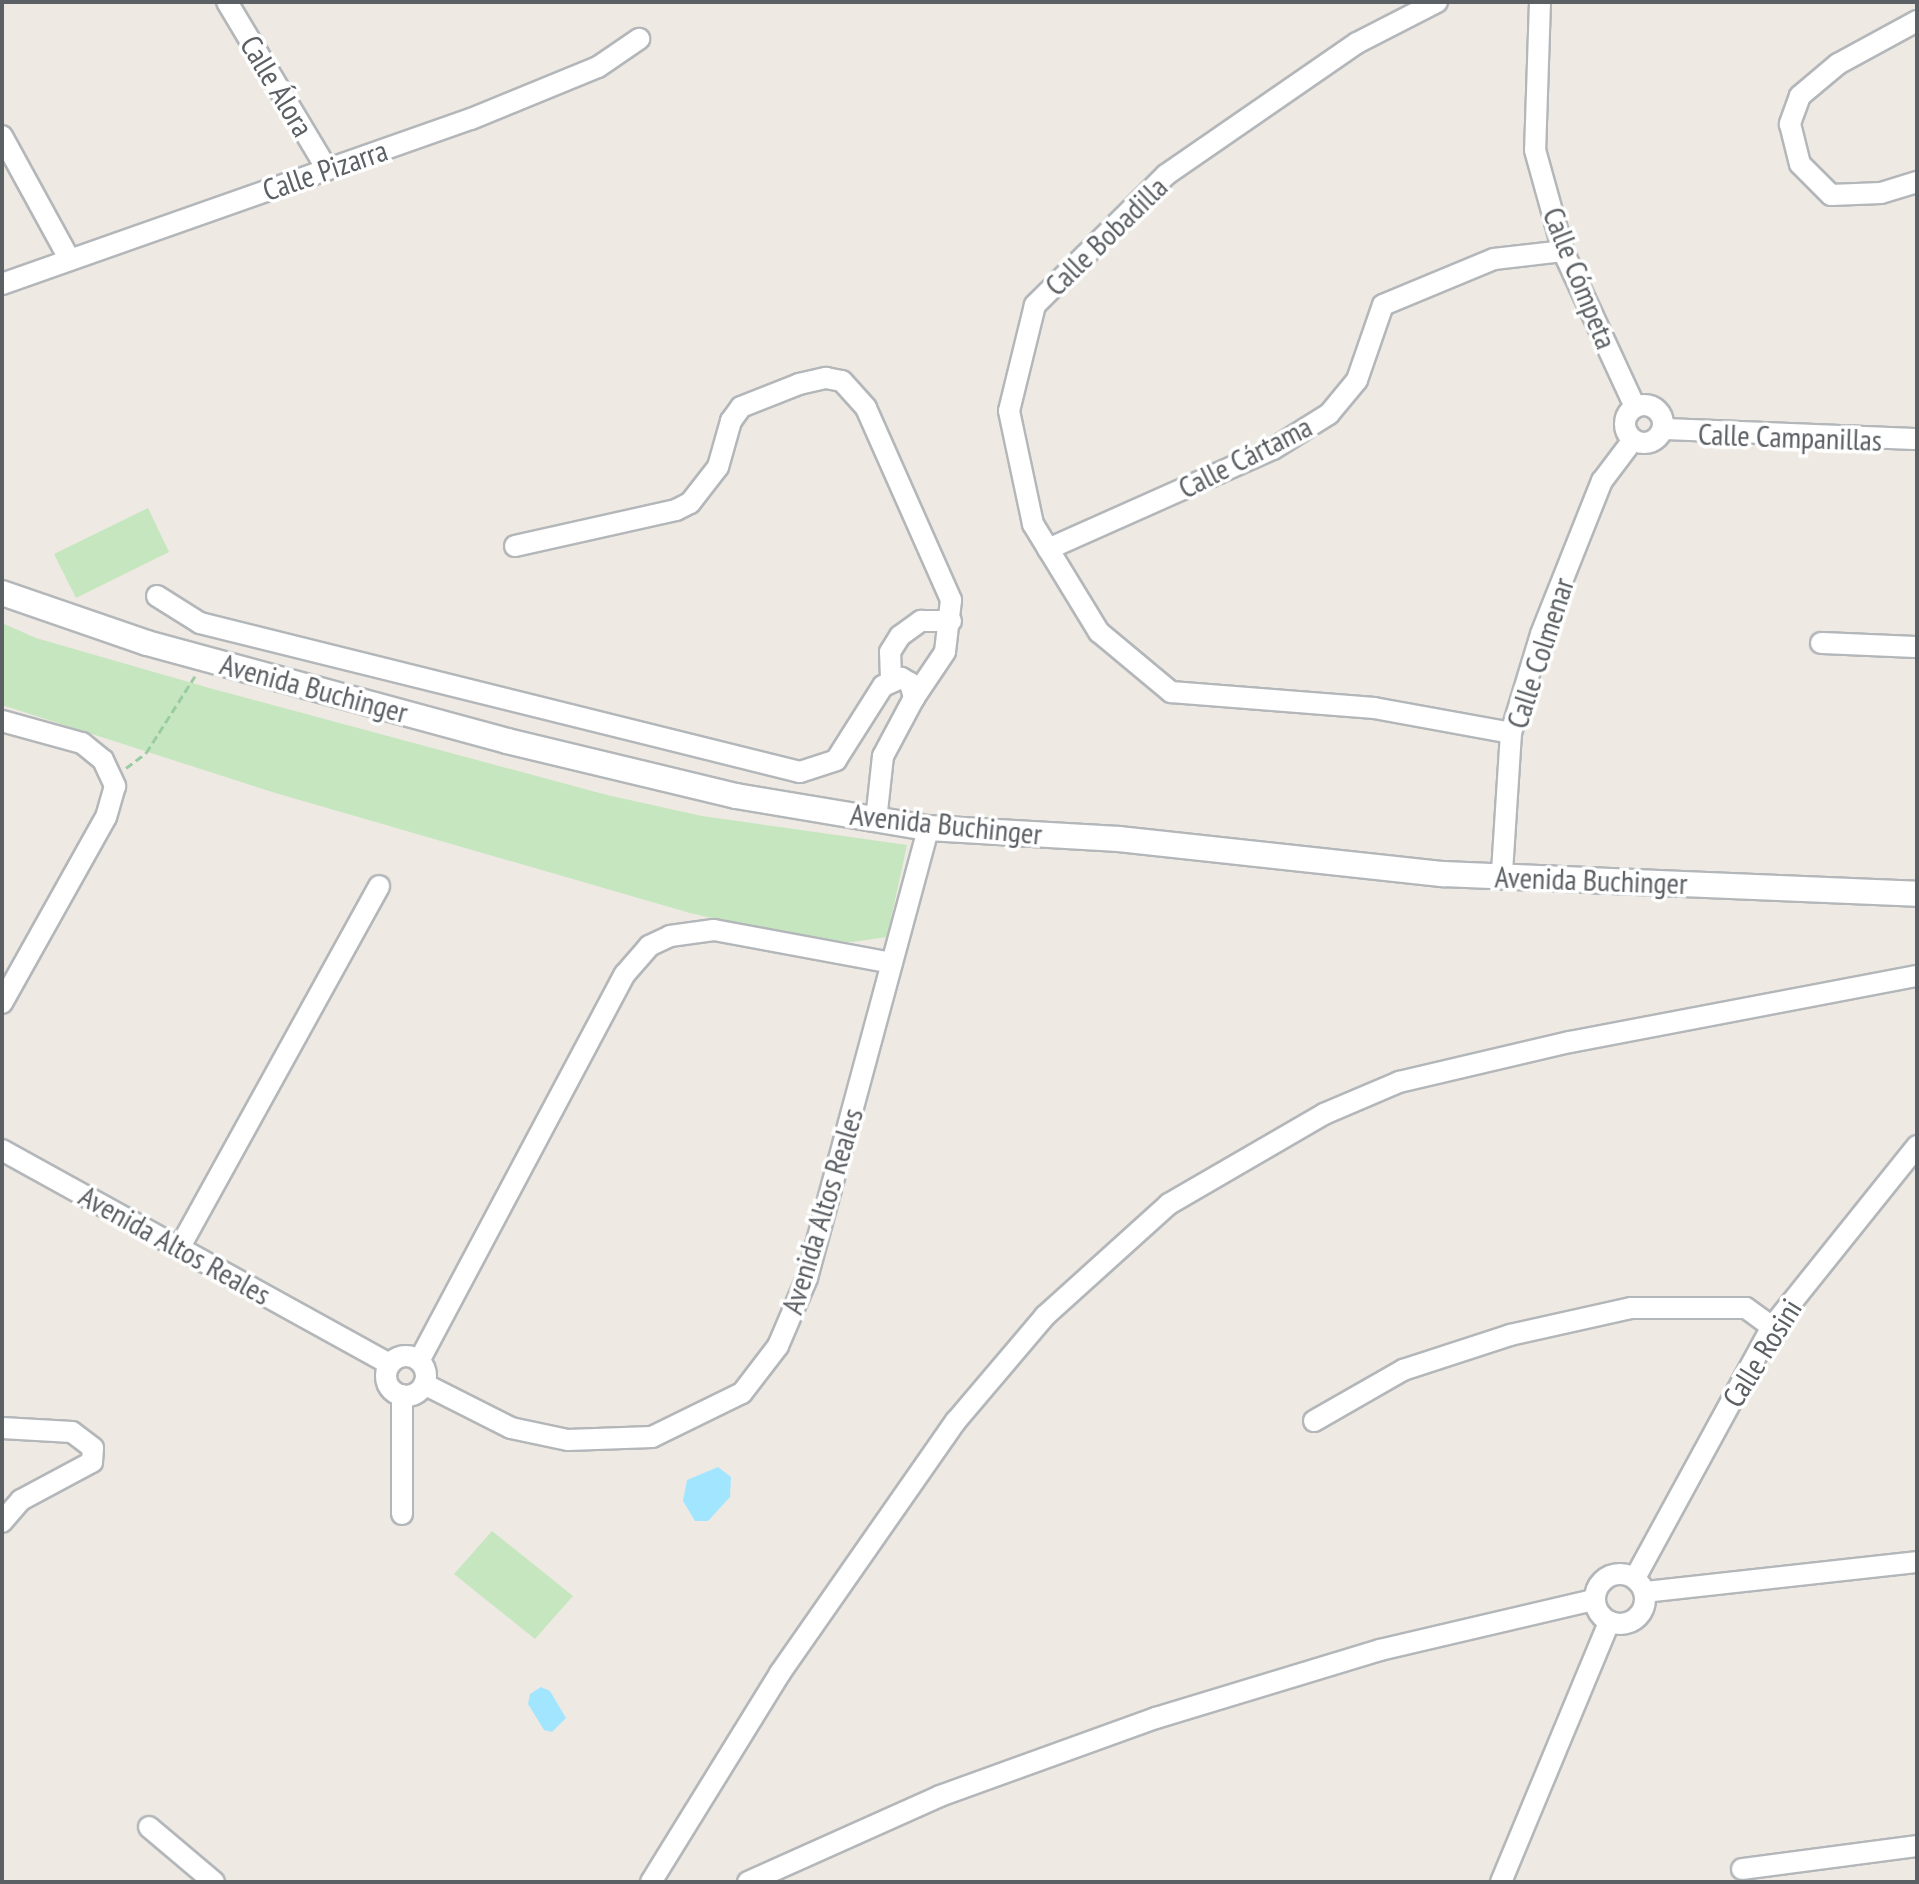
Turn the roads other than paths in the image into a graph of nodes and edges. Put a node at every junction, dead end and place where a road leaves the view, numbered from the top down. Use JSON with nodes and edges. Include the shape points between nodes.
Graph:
{"nodes":[{"id":1,"x":227,"y":2,"type":"edge"},
{"id":2,"x":1437,"y":2,"type":"edge"},
{"id":3,"x":1540,"y":2,"type":"edge"},
{"id":4,"x":1917,"y":21,"type":"edge"},
{"id":5,"x":639,"y":39,"type":"dead end"},
{"id":6,"x":2,"y":136,"type":"edge"},
{"id":7,"x":327,"y":169,"type":"junction"},
{"id":8,"x":1917,"y":182,"type":"edge"},
{"id":9,"x":1563,"y":251,"type":"junction"},
{"id":10,"x":70,"y":260,"type":"junction"},
{"id":11,"x":2,"y":284,"type":"edge"},
{"id":12,"x":1635,"y":407,"type":"junction"},
{"id":13,"x":1663,"y":429,"type":"junction"},
{"id":14,"x":1917,"y":439,"type":"edge"},
{"id":15,"x":1633,"y":440,"type":"junction"},
{"id":16,"x":515,"y":546,"type":"dead end"},
{"id":17,"x":1048,"y":549,"type":"junction"},
{"id":18,"x":2,"y":593,"type":"edge"},
{"id":19,"x":157,"y":596,"type":"dead end"},
{"id":20,"x":951,"y":621,"type":"junction"},
{"id":21,"x":1821,"y":643,"type":"dead end"},
{"id":22,"x":1917,"y":647,"type":"edge"},
{"id":23,"x":891,"y":679,"type":"junction"},
{"id":24,"x":914,"y":698,"type":"junction"},
{"id":25,"x":3,"y":722,"type":"edge"},
{"id":26,"x":1511,"y":733,"type":"junction"},
{"id":27,"x":876,"y":820,"type":"junction"},
{"id":28,"x":928,"y":828,"type":"junction"},
{"id":29,"x":1510,"y":876,"type":"junction"},
{"id":30,"x":379,"y":886,"type":"dead end"},
{"id":31,"x":1917,"y":894,"type":"edge"},
{"id":32,"x":892,"y":963,"type":"junction"},
{"id":33,"x":1917,"y":976,"type":"edge"},
{"id":34,"x":2,"y":1003,"type":"edge"},
{"id":35,"x":1917,"y":1146,"type":"edge"},
{"id":36,"x":2,"y":1150,"type":"edge"},
{"id":37,"x":181,"y":1245,"type":"junction"},
{"id":38,"x":1772,"y":1327,"type":"junction"},
{"id":39,"x":419,"y":1361,"type":"junction"},
{"id":40,"x":390,"y":1364,"type":"junction"},
{"id":41,"x":424,"y":1384,"type":"junction"},
{"id":42,"x":402,"y":1395,"type":"junction"},
{"id":43,"x":1314,"y":1421,"type":"dead end"},
{"id":44,"x":2,"y":1428,"type":"edge"},
{"id":45,"x":402,"y":1514,"type":"dead end"},
{"id":46,"x":2,"y":1522,"type":"edge"},
{"id":47,"x":1917,"y":1562,"type":"edge"},
{"id":48,"x":1640,"y":1585,"type":"junction"},
{"id":49,"x":1594,"y":1600,"type":"junction"},
{"id":50,"x":1609,"y":1622,"type":"junction"},
{"id":51,"x":149,"y":1827,"type":"dead end"},
{"id":52,"x":1917,"y":1846,"type":"edge"},
{"id":53,"x":1742,"y":1869,"type":"dead end"},
{"id":54,"x":214,"y":1882,"type":"edge"},
{"id":55,"x":651,"y":1882,"type":"edge"},
{"id":56,"x":748,"y":1882,"type":"edge"},
{"id":57,"x":1501,"y":1882,"type":"edge"}],
"edges":[{"from":1,"to":7,"type":"street","name":"Calle Álora"},
{"from":2,"to":17,"type":"street","name":"Calle Bobadilla","via":[[1357,43],[1166,175],[1035,305],[1009,411],[1033,524]]},
{"from":3,"to":9,"type":"street","name":"Calle Cómpeta","via":[[1535,150]]},
{"from":4,"to":8,"type":"street","via":[[1838,64],[1800,96],[1790,124],[1800,164],[1831,195],[1881,193]]},
{"from":5,"to":7,"type":"street","name":"Calle Pizarra","via":[[598,67],[500,108]]},
{"from":6,"to":10,"type":"street"},
{"from":7,"to":10,"type":"street","name":"Calle Pizarra"},
{"from":9,"to":12,"type":"street","name":"Calle Cómpeta"},
{"from":9,"to":17,"type":"street","name":"Calle Cártama","via":[[1494,259],[1383,305],[1357,380],[1329,414],[1273,449]]},
{"from":10,"to":11,"type":"street","name":"Calle Pizarra"},
{"from":12,"to":13,"type":"street","via":[[1658,410]]},
{"from":12,"to":15,"type":"street","via":[[1624,424]]},
{"from":13,"to":14,"type":"street","name":"Calle Campanillas"},
{"from":13,"to":15,"type":"street","via":[[1650,443]]},
{"from":15,"to":26,"type":"street","name":"Calle Colmenar","via":[[1602,481],[1541,634]]},
{"from":16,"to":20,"type":"street","via":[[676,510],[698,495],[718,467],[731,421],[741,407],[826,378],[842,381],[866,408],[941,570],[951,600]]},
{"from":17,"to":26,"type":"street","name":"Calle Bobadilla","via":[[1099,632],[1171,692],[1374,708]]},
{"from":18,"to":27,"type":"street","name":"Avenida Buchinger","via":[[202,658],[721,793]]},
{"from":19,"to":23,"type":"street","via":[[200,623],[800,772],[836,760]]},
{"from":20,"to":23,"type":"street","via":[[921,621],[900,636],[890,652]]},
{"from":20,"to":24,"type":"street","via":[[945,652]]},
{"from":21,"to":22,"type":"street"},
{"from":23,"to":24,"type":"street","via":[[910,683]]},
{"from":24,"to":27,"type":"street","via":[[883,756]]},
{"from":25,"to":34,"type":"street","via":[[82,743],[112,775],[114,801]]},
{"from":26,"to":29,"type":"street","name":"Calle Colmenar","via":[[1502,872]]},
{"from":27,"to":28,"type":"street","name":"Avenida Buchinger"},
{"from":28,"to":29,"type":"street","name":"Avenida Buchinger","via":[[1119,839]]},
{"from":28,"to":32,"type":"street","name":"Avenida Altos Reales"},
{"from":29,"to":31,"type":"street","name":"Avenida Buchinger"},
{"from":30,"to":37,"type":"street"},
{"from":32,"to":39,"type":"street","via":[[714,930],[693,930],[649,946],[625,974]]},
{"from":32,"to":41,"type":"street","name":"Avenida Altos Reales","via":[[807,1278],[778,1346],[742,1393],[652,1437],[568,1440],[511,1428]]},
{"from":33,"to":55,"type":"street","via":[[1570,1042],[1399,1082],[1324,1114],[1169,1204],[1045,1316],[956,1421],[780,1673]]},
{"from":35,"to":38,"type":"street","name":"Calle Rosini"},
{"from":36,"to":37,"type":"street","name":"Avenida Altos Reales"},
{"from":37,"to":40,"type":"street","name":"Avenida Altos Reales"},
{"from":38,"to":43,"type":"street","via":[[1746,1308],[1631,1308],[1510,1335],[1403,1370]]},
{"from":38,"to":48,"type":"street","name":"Calle Rosini"},
{"from":39,"to":40,"type":"street","via":[[407,1356]]},
{"from":39,"to":41,"type":"street","via":[[426,1372]]},
{"from":40,"to":42,"type":"street","via":[[388,1383]]},
{"from":41,"to":42,"type":"street","via":[[415,1393]]},
{"from":42,"to":45,"type":"street"},
{"from":44,"to":46,"type":"street","via":[[72,1432],[93,1448],[92,1462],[21,1500]]},
{"from":47,"to":48,"type":"street"},
{"from":48,"to":49,"type":"street","via":[[1623,1574],[1604,1579]]},
{"from":48,"to":50,"type":"street","via":[[1643,1611],[1634,1621]]},
{"from":49,"to":50,"type":"street"},
{"from":49,"to":56,"type":"street","via":[[1380,1650],[1156,1718],[940,1796]]},
{"from":50,"to":57,"type":"street"},
{"from":51,"to":54,"type":"street"},
{"from":52,"to":53,"type":"street"}]}
